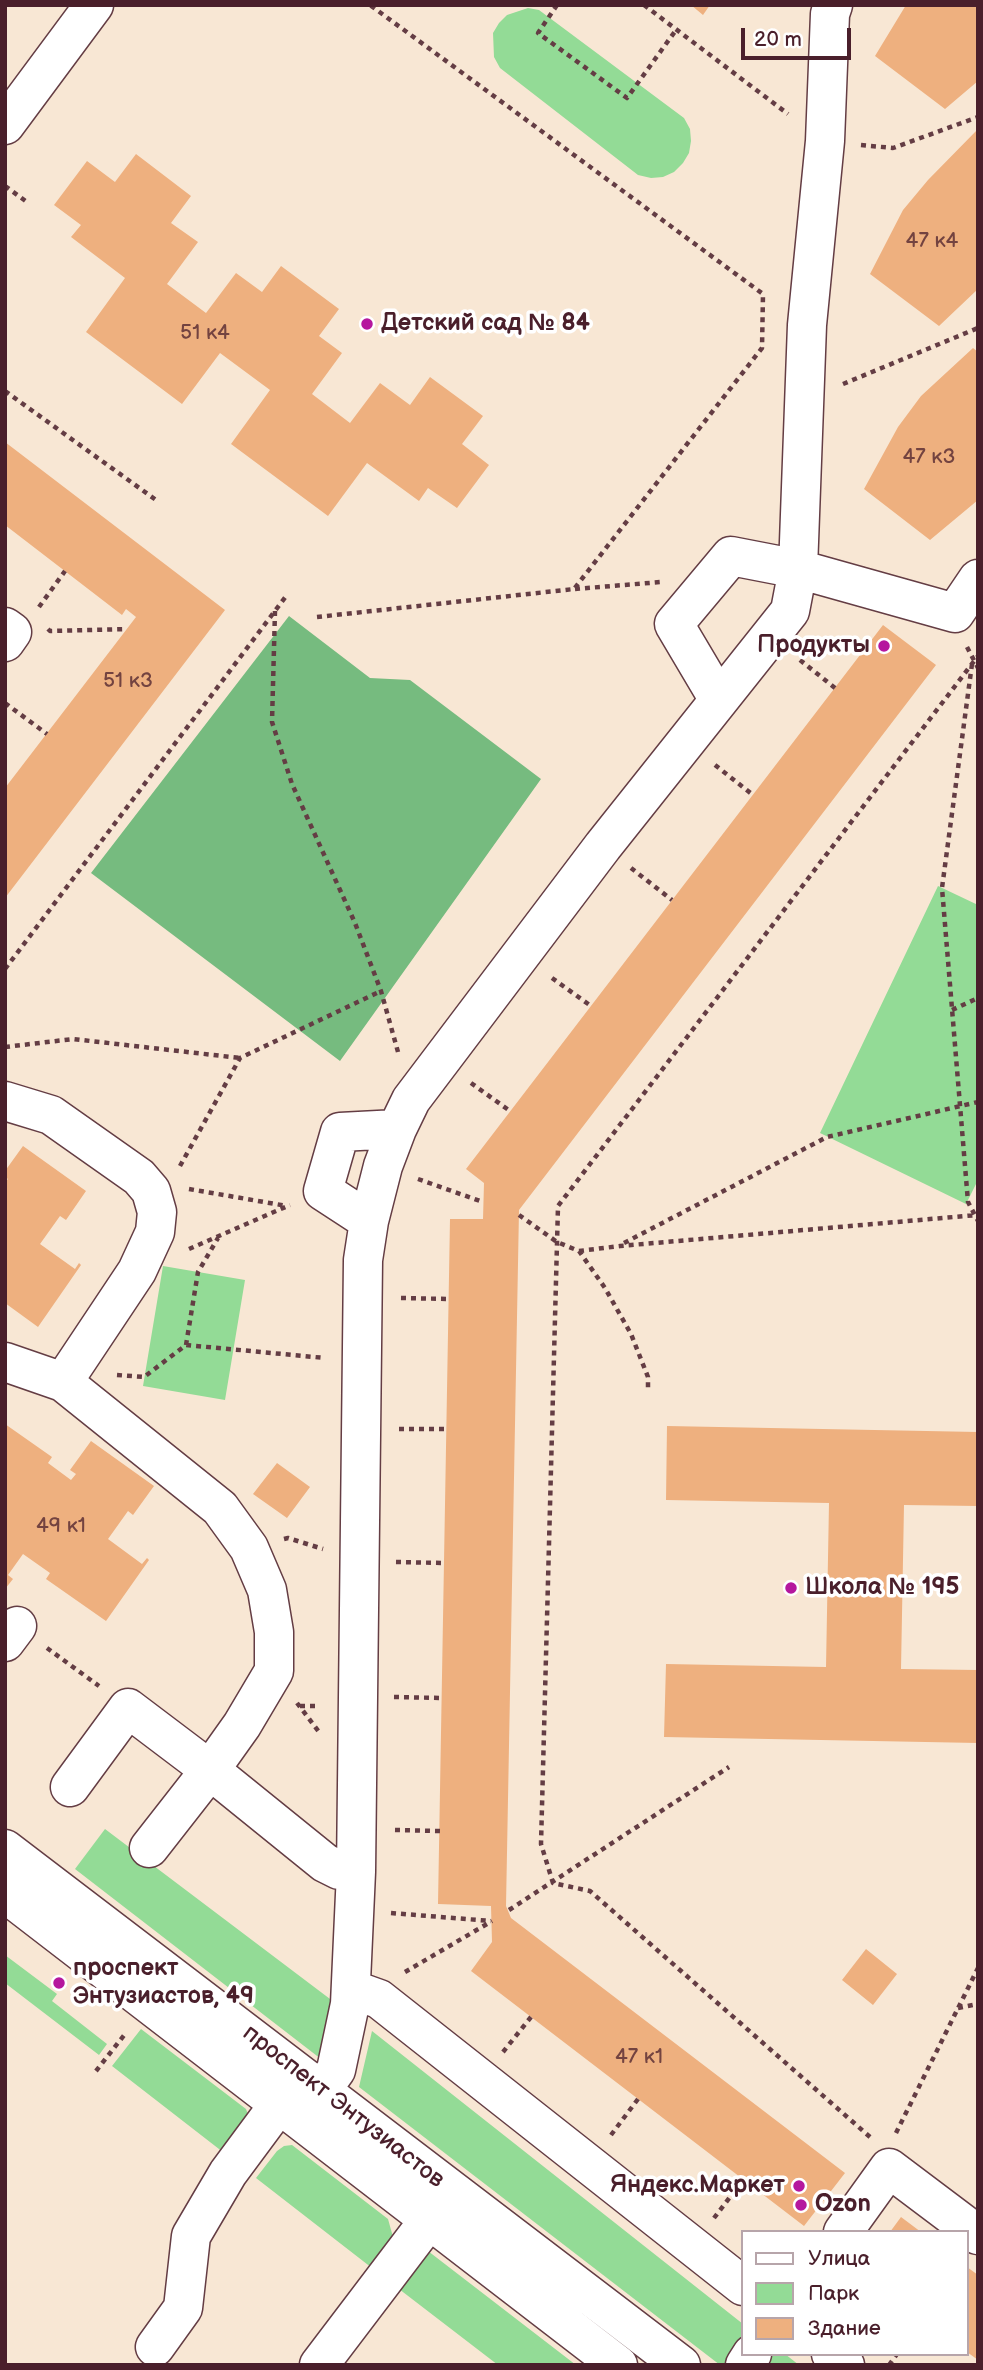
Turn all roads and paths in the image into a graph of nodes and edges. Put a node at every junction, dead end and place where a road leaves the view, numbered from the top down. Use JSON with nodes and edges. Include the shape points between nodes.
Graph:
{"nodes":[{"id":1,"x":94,"y":5,"type":"edge"},
{"id":2,"x":370,"y":5,"type":"edge"},
{"id":3,"x":557,"y":5,"type":"edge"},
{"id":4,"x":644,"y":5,"type":"edge"},
{"id":5,"x":832,"y":5,"type":"edge"},
{"id":6,"x":676,"y":30,"type":"junction"},
{"id":7,"x":978,"y":117,"type":"edge"},
{"id":8,"x":5,"y":125,"type":"edge"},
{"id":9,"x":825,"y":141,"type":"junction"},
{"id":10,"x":5,"y":186,"type":"edge"},
{"id":11,"x":27,"y":202,"type":"dead end"},
{"id":12,"x":978,"y":328,"type":"edge"},
{"id":13,"x":5,"y":391,"type":"edge"},
{"id":14,"x":804,"y":400,"type":"junction"},
{"id":15,"x":156,"y":500,"type":"dead end"},
{"id":16,"x":798,"y":569,"type":"junction"},
{"id":17,"x":65,"y":571,"type":"dead end"},
{"id":18,"x":713,"y":578,"type":"junction"},
{"id":19,"x":978,"y":579,"type":"edge"},
{"id":20,"x":575,"y":589,"type":"junction"},
{"id":21,"x":287,"y":595,"type":"dead end"},
{"id":22,"x":275,"y":611,"type":"junction"},
{"id":23,"x":317,"y":617,"type":"dead end"},
{"id":24,"x":21,"y":627,"type":"edge"},
{"id":25,"x":127,"y":629,"type":"dead end"},
{"id":26,"x":978,"y":656,"type":"edge"},
{"id":27,"x":972,"y":661,"type":"junction"},
{"id":28,"x":719,"y":700,"type":"junction"},
{"id":29,"x":5,"y":703,"type":"edge"},
{"id":30,"x":47,"y":734,"type":"dead end"},
{"id":31,"x":685,"y":741,"type":"junction"},
{"id":32,"x":752,"y":795,"type":"dead end"},
{"id":33,"x":603,"y":846,"type":"junction"},
{"id":34,"x":672,"y":900,"type":"dead end"},
{"id":35,"x":521,"y":954,"type":"junction"},
{"id":36,"x":5,"y":969,"type":"edge"},
{"id":37,"x":381,"y":991,"type":"junction"},
{"id":38,"x":978,"y":998,"type":"edge"},
{"id":39,"x":591,"y":1006,"type":"dead end"},
{"id":40,"x":952,"y":1010,"type":"junction"},
{"id":41,"x":5,"y":1047,"type":"edge"},
{"id":42,"x":240,"y":1058,"type":"junction"},
{"id":43,"x":441,"y":1061,"type":"junction"},
{"id":44,"x":5,"y":1101,"type":"edge"},
{"id":45,"x":978,"y":1101,"type":"edge"},
{"id":46,"x":960,"y":1106,"type":"junction"},
{"id":47,"x":510,"y":1111,"type":"dead end"},
{"id":48,"x":404,"y":1115,"type":"junction"},
{"id":49,"x":383,"y":1166,"type":"junction"},
{"id":50,"x":160,"y":1188,"type":"junction"},
{"id":51,"x":323,"y":1191,"type":"junction"},
{"id":52,"x":483,"y":1202,"type":"dead end"},
{"id":53,"x":288,"y":1206,"type":"junction"},
{"id":54,"x":519,"y":1215,"type":"dead end"},
{"id":55,"x":976,"y":1215,"type":"edge"},
{"id":56,"x":369,"y":1221,"type":"junction"},
{"id":57,"x":978,"y":1221,"type":"edge"},
{"id":58,"x":218,"y":1238,"type":"junction"},
{"id":59,"x":557,"y":1242,"type":"junction"},
{"id":60,"x":620,"y":1245,"type":"junction"},
{"id":61,"x":579,"y":1251,"type":"junction"},
{"id":62,"x":137,"y":1270,"type":"junction"},
{"id":63,"x":362,"y":1296,"type":"junction"},
{"id":64,"x":449,"y":1299,"type":"dead end"},
{"id":65,"x":186,"y":1345,"type":"junction"},
{"id":66,"x":5,"y":1362,"type":"edge"},
{"id":67,"x":360,"y":1362,"type":"junction"},
{"id":68,"x":144,"y":1377,"type":"dead end"},
{"id":69,"x":63,"y":1382,"type":"junction"},
{"id":70,"x":648,"y":1391,"type":"dead end"},
{"id":71,"x":360,"y":1428,"type":"junction"},
{"id":72,"x":447,"y":1429,"type":"dead end"},
{"id":73,"x":11,"y":1634,"type":"edge"},
{"id":74,"x":274,"y":1671,"type":"junction"},
{"id":75,"x":359,"y":1696,"type":"junction"},
{"id":76,"x":442,"y":1698,"type":"dead end"},
{"id":77,"x":128,"y":1708,"type":"junction"},
{"id":78,"x":729,"y":1766,"type":"dead end"},
{"id":79,"x":210,"y":1770,"type":"junction"},
{"id":80,"x":357,"y":1785,"type":"junction"},
{"id":81,"x":70,"y":1787,"type":"dead end"},
{"id":82,"x":356,"y":1830,"type":"junction"},
{"id":83,"x":440,"y":1831,"type":"dead end"},
{"id":84,"x":149,"y":1848,"type":"dead end"},
{"id":85,"x":5,"y":1849,"type":"edge"},
{"id":86,"x":356,"y":1872,"type":"junction"},
{"id":87,"x":553,"y":1883,"type":"junction"},
{"id":88,"x":5,"y":1893,"type":"edge"},
{"id":89,"x":354,"y":1910,"type":"junction"},
{"id":90,"x":509,"y":1910,"type":"dead end"},
{"id":91,"x":978,"y":1968,"type":"edge"},
{"id":92,"x":358,"y":1992,"type":"junction"},
{"id":93,"x":978,"y":2004,"type":"edge"},
{"id":94,"x":957,"y":2008,"type":"junction"},
{"id":95,"x":127,"y":2031,"type":"dead end"},
{"id":96,"x":96,"y":2071,"type":"dead end"},
{"id":97,"x":301,"y":2097,"type":"junction"},
{"id":98,"x":888,"y":2160,"type":"junction"},
{"id":99,"x":440,"y":2205,"type":"junction"},
{"id":100,"x":844,"y":2230,"type":"edge"},
{"id":101,"x":978,"y":2235,"type":"edge"},
{"id":102,"x":741,"y":2284,"type":"edge"},
{"id":103,"x":155,"y":2347,"type":"dead end"},
{"id":104,"x":318,"y":2365,"type":"edge"},
{"id":105,"x":618,"y":2365,"type":"edge"},
{"id":106,"x":681,"y":2365,"type":"edge"}],
"edges":[{"from":1,"to":8,"type":"street"},
{"from":2,"to":20,"type":"path","via":[[764,295],[762,348]]},
{"from":3,"to":6,"type":"path","via":[[538,33],[627,98]]},
{"from":4,"to":6,"type":"path"},
{"from":5,"to":9,"type":"street"},
{"from":6,"to":9,"type":"path"},
{"from":7,"to":9,"type":"path","via":[[892,148]]},
{"from":9,"to":14,"type":"street"},
{"from":10,"to":11,"type":"path"},
{"from":12,"to":14,"type":"path"},
{"from":13,"to":15,"type":"path"},
{"from":14,"to":16,"type":"street"},
{"from":16,"to":18,"type":"street","via":[[731,556]]},
{"from":16,"to":19,"type":"street","via":[[955,613]]},
{"from":16,"to":28,"type":"street","via":[[790,611]]},
{"from":17,"to":24,"type":"path"},
{"from":18,"to":20,"type":"path"},
{"from":18,"to":28,"type":"street","via":[[674,624]]},
{"from":20,"to":23,"type":"path"},
{"from":21,"to":22,"type":"path"},
{"from":22,"to":36,"type":"path"},
{"from":22,"to":37,"type":"path","via":[[272,722],[292,784]]},
{"from":24,"to":25,"type":"path"},
{"from":26,"to":27,"type":"path"},
{"from":27,"to":40,"type":"path","via":[[942,888]]},
{"from":27,"to":59,"type":"path","via":[[558,1206]]},
{"from":28,"to":31,"type":"street"},
{"from":29,"to":30,"type":"path"},
{"from":31,"to":32,"type":"path"},
{"from":31,"to":33,"type":"street"},
{"from":33,"to":34,"type":"path"},
{"from":33,"to":35,"type":"street"},
{"from":35,"to":39,"type":"path"},
{"from":35,"to":43,"type":"street"},
{"from":37,"to":42,"type":"path"},
{"from":37,"to":48,"type":"path"},
{"from":38,"to":40,"type":"path"},
{"from":40,"to":46,"type":"path"},
{"from":41,"to":42,"type":"path","via":[[73,1038]]},
{"from":42,"to":50,"type":"path"},
{"from":43,"to":47,"type":"path"},
{"from":43,"to":48,"type":"street"},
{"from":44,"to":50,"type":"street","via":[[51,1115]]},
{"from":45,"to":46,"type":"path"},
{"from":46,"to":55,"type":"path","via":[[968,1202]]},
{"from":46,"to":60,"type":"path","via":[[827,1137]]},
{"from":48,"to":49,"type":"street"},
{"from":48,"to":51,"type":"street","via":[[340,1132]]},
{"from":49,"to":52,"type":"path"},
{"from":49,"to":56,"type":"street"},
{"from":50,"to":53,"type":"path"},
{"from":50,"to":62,"type":"street","via":[[155,1232]]},
{"from":51,"to":53,"type":"path"},
{"from":51,"to":56,"type":"street"},
{"from":53,"to":58,"type":"path"},
{"from":54,"to":59,"type":"path"},
{"from":55,"to":57,"type":"path"},
{"from":55,"to":60,"type":"path"},
{"from":56,"to":63,"type":"street"},
{"from":58,"to":62,"type":"path"},
{"from":58,"to":65,"type":"path","via":[[198,1272]]},
{"from":59,"to":61,"type":"path"},
{"from":59,"to":87,"type":"path","via":[[541,1844]]},
{"from":60,"to":61,"type":"path"},
{"from":61,"to":70,"type":"path","via":[[631,1334],[648,1377]]},
{"from":62,"to":69,"type":"street"},
{"from":63,"to":64,"type":"path"},
{"from":63,"to":67,"type":"street"},
{"from":65,"to":67,"type":"path"},
{"from":65,"to":68,"type":"path"},
{"from":66,"to":69,"type":"street"},
{"from":67,"to":71,"type":"street"},
{"from":69,"to":74,"type":"street","via":[[220,1508],[249,1548],[267,1590]]},
{"from":71,"to":72,"type":"path"},
{"from":71,"to":75,"type":"street"},
{"from":73,"to":77,"type":"path"},
{"from":74,"to":79,"type":"street"},
{"from":74,"to":80,"type":"path"},
{"from":75,"to":76,"type":"path"},
{"from":75,"to":80,"type":"street"},
{"from":77,"to":79,"type":"street"},
{"from":77,"to":81,"type":"street"},
{"from":78,"to":87,"type":"path"},
{"from":79,"to":84,"type":"street"},
{"from":79,"to":86,"type":"street","via":[[325,1863]]},
{"from":80,"to":82,"type":"street"},
{"from":82,"to":83,"type":"path"},
{"from":82,"to":86,"type":"street"},
{"from":85,"to":97,"type":"street","name":"проспект Энтузиастов"},
{"from":86,"to":89,"type":"street"},
{"from":87,"to":90,"type":"path"},
{"from":87,"to":98,"type":"path","via":[[590,1891]]},
{"from":88,"to":97,"type":"street","name":"проспект Энтузиастов"},
{"from":89,"to":92,"type":"street"},
{"from":89,"to":92,"type":"path","via":[[492,1921]]},
{"from":91,"to":94,"type":"path"},
{"from":92,"to":97,"type":"street","via":[[336,2070]]},
{"from":92,"to":102,"type":"street","via":[[379,1999]]},
{"from":93,"to":94,"type":"path"},
{"from":94,"to":98,"type":"path"},
{"from":95,"to":96,"type":"path"},
{"from":97,"to":99,"type":"street","name":"проспект Энтузиастов"},
{"from":97,"to":103,"type":"street","via":[[228,2173],[191,2236],[183,2308]]},
{"from":98,"to":100,"type":"street"},
{"from":98,"to":101,"type":"street"},
{"from":99,"to":104,"type":"street"},
{"from":99,"to":105,"type":"street","name":"проспект Энтузиастов"},
{"from":99,"to":106,"type":"street","name":"проспект Энтузиастов"}]}
